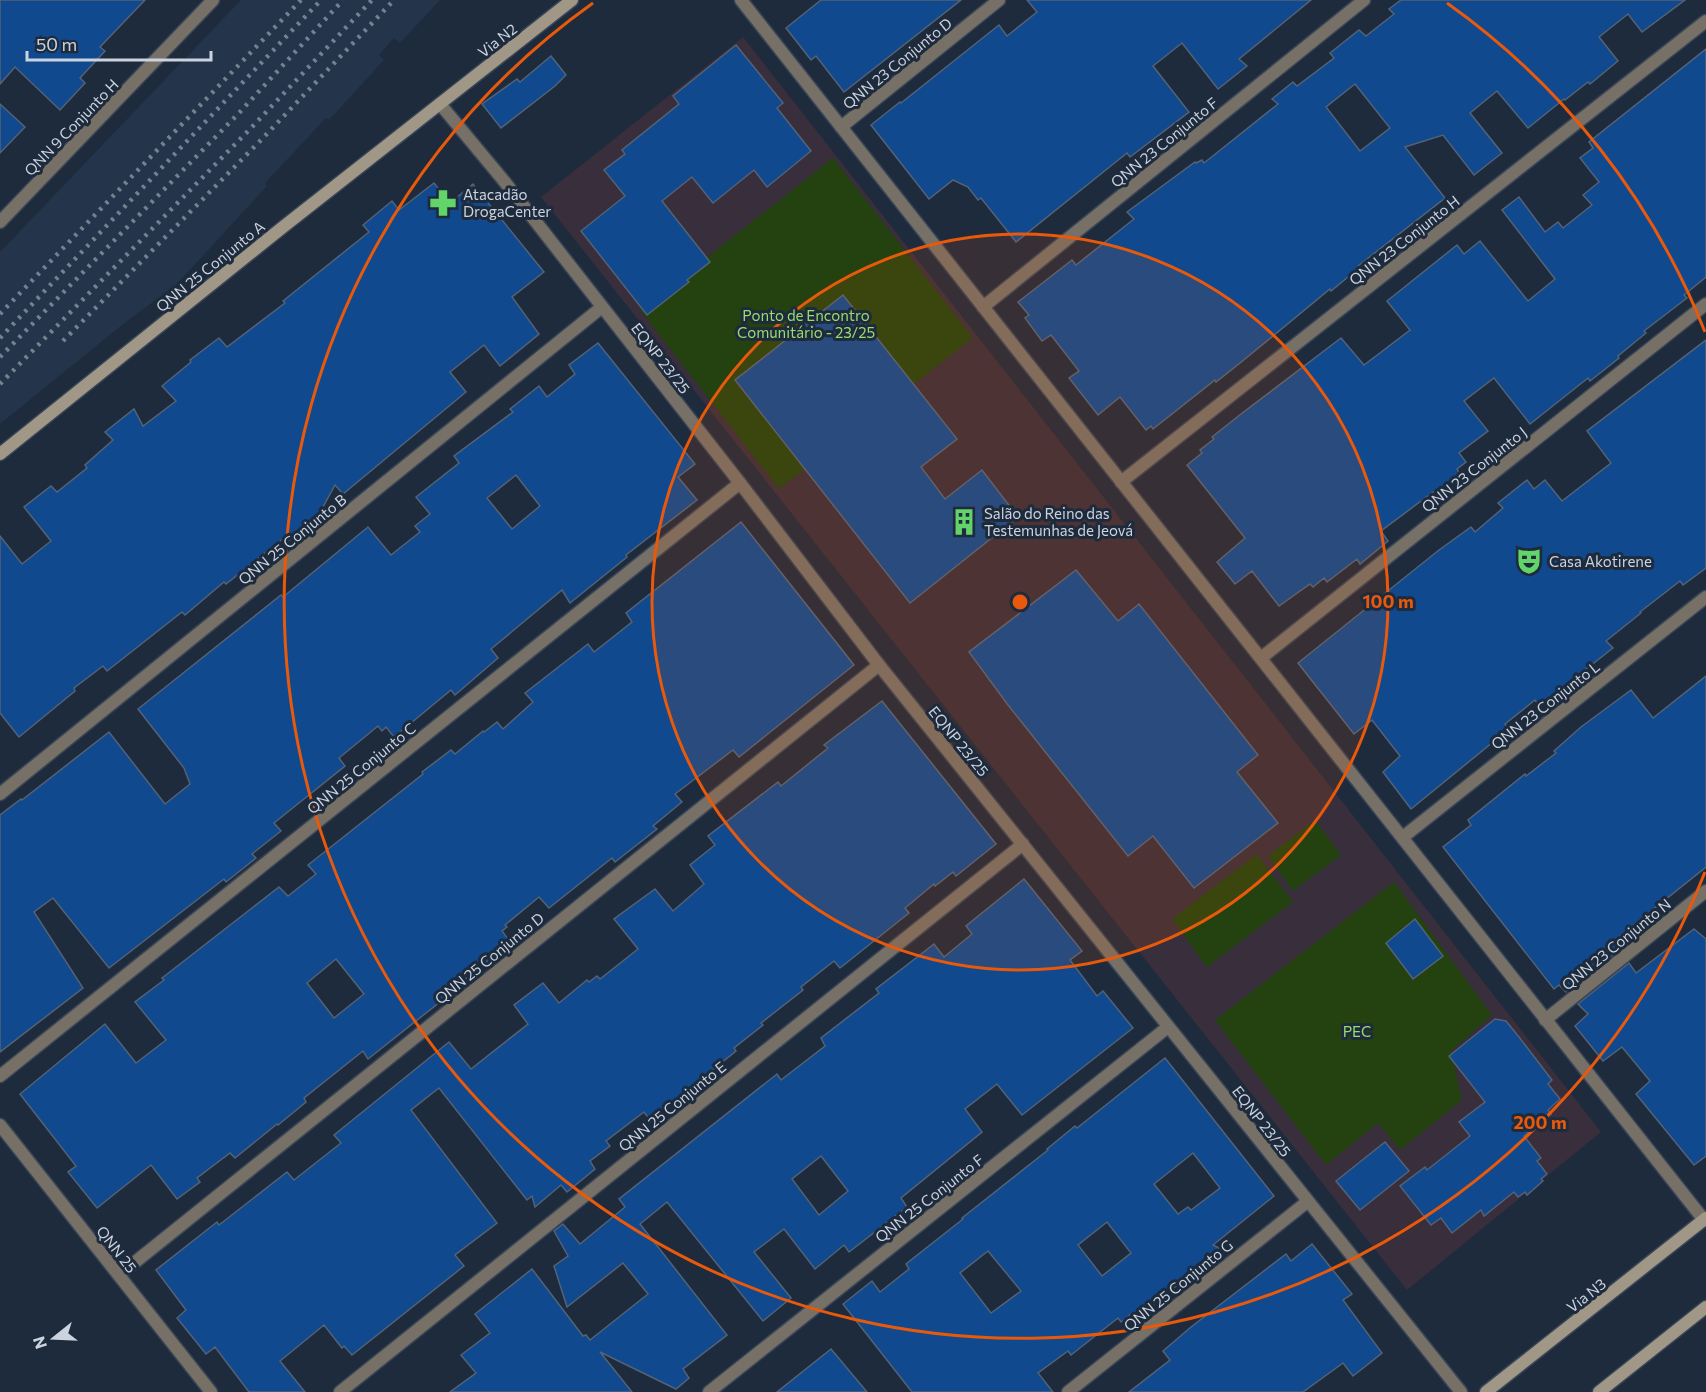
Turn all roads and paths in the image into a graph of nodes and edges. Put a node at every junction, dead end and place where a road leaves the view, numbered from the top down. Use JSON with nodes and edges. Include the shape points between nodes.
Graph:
{"nodes":[{"id":1,"x":213,"y":0,"type":"edge"},
{"id":2,"x":572,"y":0,"type":"edge"},
{"id":3,"x":741,"y":0,"type":"edge"},
{"id":4,"x":999,"y":0,"type":"edge"},
{"id":5,"x":1364,"y":0,"type":"edge"},
{"id":6,"x":1706,"y":21,"type":"edge"},
{"id":7,"x":440,"y":104,"type":"junction"},
{"id":8,"x":841,"y":127,"type":"junction"},
{"id":9,"x":0,"y":222,"type":"edge"},
{"id":10,"x":1706,"y":304,"type":"edge"},
{"id":11,"x":602,"y":307,"type":"junction"},
{"id":12,"x":983,"y":307,"type":"junction"},
{"id":13,"x":0,"y":454,"type":"edge"},
{"id":14,"x":1121,"y":482,"type":"junction"},
{"id":15,"x":740,"y":483,"type":"junction"},
{"id":16,"x":1706,"y":597,"type":"edge"},
{"id":17,"x":1261,"y":658,"type":"junction"},
{"id":18,"x":879,"y":665,"type":"junction"},
{"id":19,"x":0,"y":794,"type":"edge"},
{"id":20,"x":1403,"y":837,"type":"junction"},
{"id":21,"x":1023,"y":844,"type":"junction"},
{"id":22,"x":1706,"y":891,"type":"edge"},
{"id":23,"x":1545,"y":1020,"type":"junction"},
{"id":24,"x":1168,"y":1027,"type":"junction"},
{"id":25,"x":0,"y":1076,"type":"edge"},
{"id":26,"x":0,"y":1125,"type":"edge"},
{"id":27,"x":1307,"y":1202,"type":"junction"},
{"id":28,"x":1705,"y":1219,"type":"edge"},
{"id":29,"x":118,"y":1275,"type":"junction"},
{"id":30,"x":1706,"y":1307,"type":"edge"},
{"id":31,"x":211,"y":1392,"type":"edge"},
{"id":32,"x":340,"y":1392,"type":"edge"},
{"id":33,"x":709,"y":1392,"type":"edge"},
{"id":34,"x":1068,"y":1392,"type":"edge"},
{"id":35,"x":1461,"y":1392,"type":"edge"},
{"id":36,"x":1486,"y":1392,"type":"edge"},
{"id":37,"x":1599,"y":1392,"type":"edge"}],
"edges":[{"from":1,"to":9,"type":"street","name":"QNN 9 Conjunto H"},
{"from":2,"to":7,"type":"main road","name":"Via N2"},
{"from":3,"to":8,"type":"street"},
{"from":4,"to":8,"type":"street","name":"QNN 23 Conjunto D"},
{"from":5,"to":12,"type":"street","name":"QNN 23 Conjunto F"},
{"from":6,"to":14,"type":"street","name":"QNN 23 Conjunto H"},
{"from":7,"to":11,"type":"street","name":"EQNP 23/25"},
{"from":7,"to":13,"type":"main road","name":"QNN 25 Conjunto A"},
{"from":8,"to":12,"type":"street"},
{"from":10,"to":17,"type":"street","name":"QNN 23 Conjunto J"},
{"from":11,"to":15,"type":"street","name":"EQNP 23/25"},
{"from":11,"to":19,"type":"street","name":"QNN 25 Conjunto B"},
{"from":12,"to":14,"type":"street"},
{"from":14,"to":17,"type":"street"},
{"from":15,"to":18,"type":"street","name":"EQNP 23/25"},
{"from":15,"to":25,"type":"street","name":"QNN 25 Conjunto C"},
{"from":16,"to":20,"type":"street","name":"QNN 23 Conjunto L"},
{"from":17,"to":20,"type":"street"},
{"from":18,"to":21,"type":"street","name":"EQNP 23/25"},
{"from":18,"to":29,"type":"street","name":"QNN 25 Conjunto D"},
{"from":20,"to":23,"type":"street"},
{"from":21,"to":24,"type":"street","name":"EQNP 23/25"},
{"from":21,"to":32,"type":"street","name":"QNN 25 Conjunto E"},
{"from":22,"to":23,"type":"street","name":"QNN 23 Conjunto N"},
{"from":23,"to":28,"type":"street"},
{"from":24,"to":27,"type":"street","name":"EQNP 23/25"},
{"from":24,"to":33,"type":"street","name":"QNN 25 Conjunto F"},
{"from":26,"to":29,"type":"street","name":"QNN 25"},
{"from":27,"to":34,"type":"street","name":"QNN 25 Conjunto G"},
{"from":27,"to":35,"type":"street","name":"EQNP 23/25"},
{"from":28,"to":36,"type":"main road","name":"Via N3"},
{"from":29,"to":31,"type":"street","name":"QNN 25"},
{"from":30,"to":37,"type":"main road"}]}
